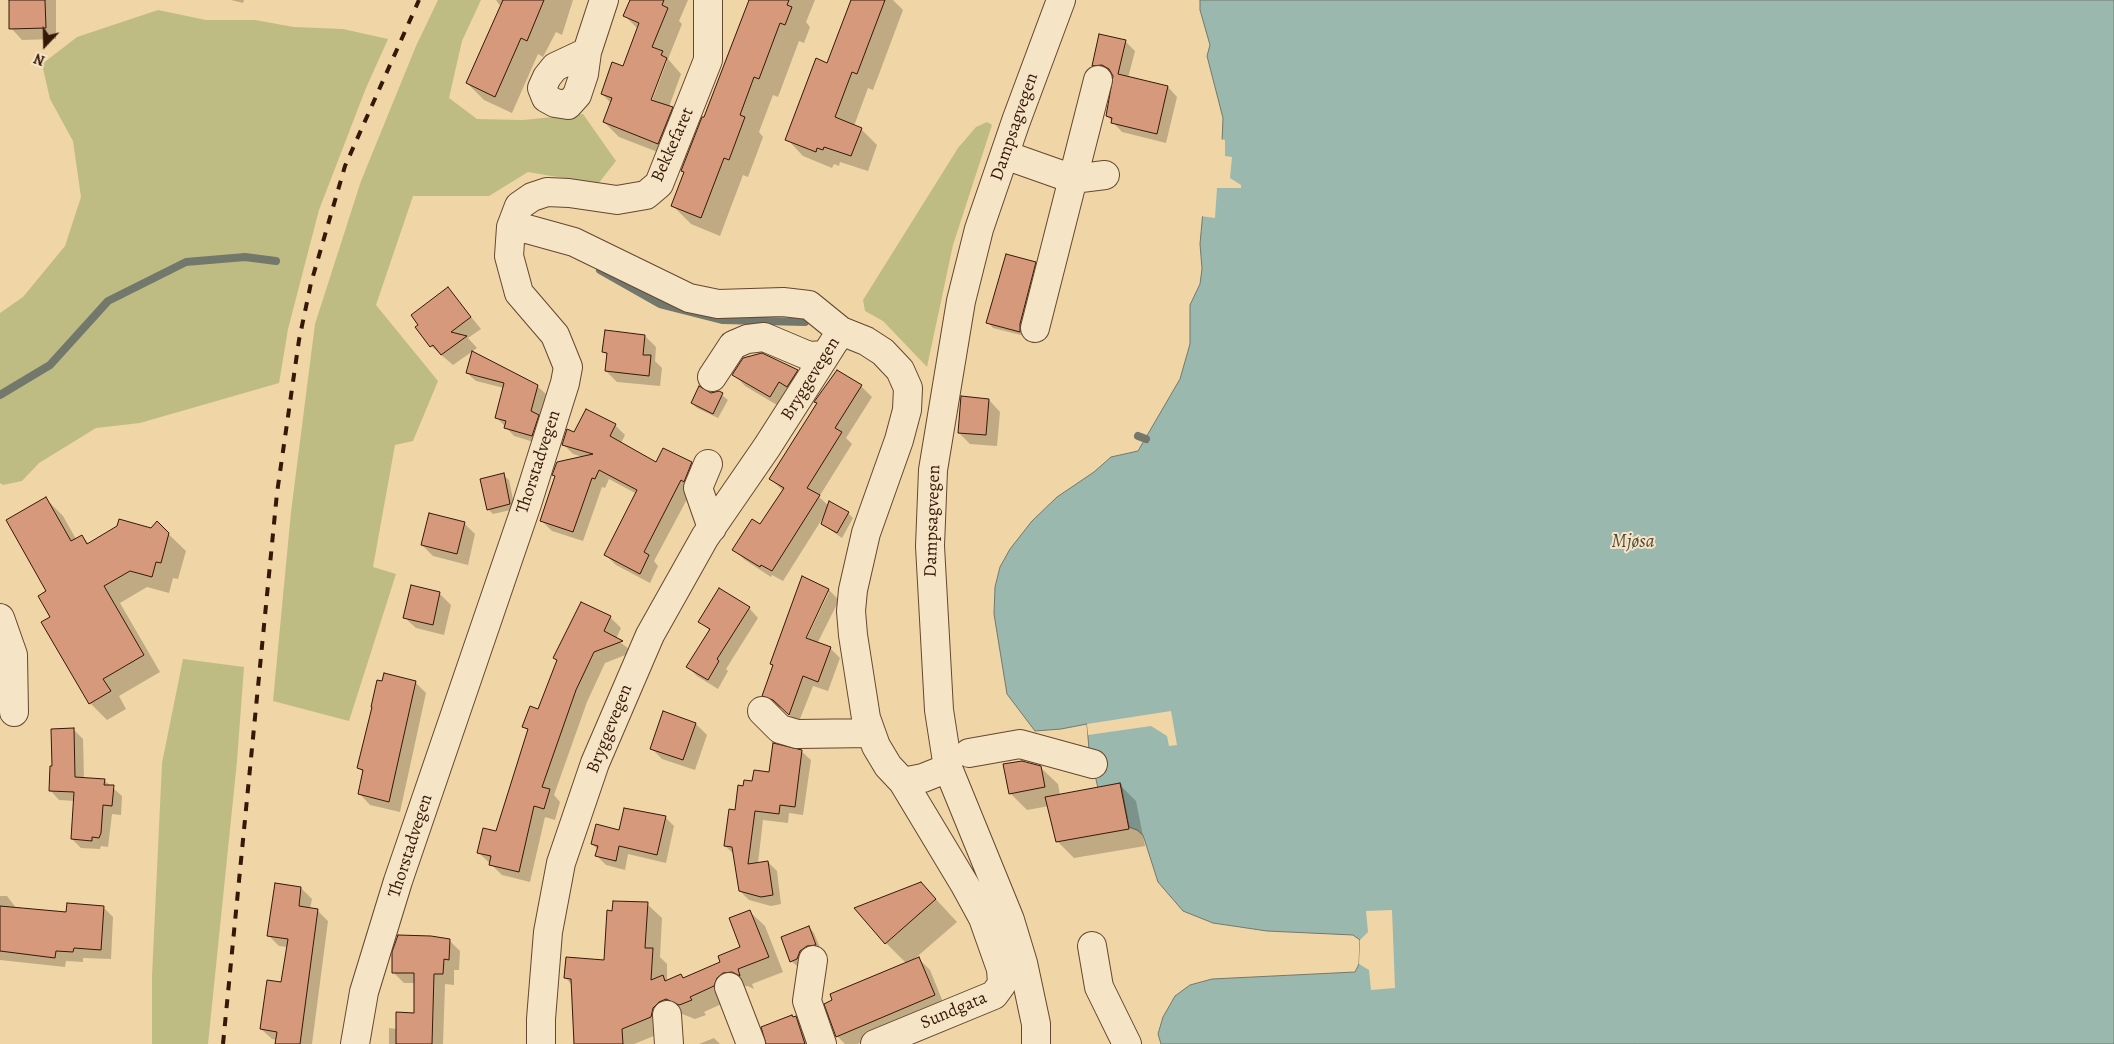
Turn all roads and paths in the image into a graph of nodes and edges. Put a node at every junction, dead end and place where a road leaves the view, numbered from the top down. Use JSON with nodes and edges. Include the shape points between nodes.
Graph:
{"nodes":[{"id":1,"x":604,"y":0,"type":"edge"},
{"id":2,"x":708,"y":0,"type":"edge"},
{"id":3,"x":1061,"y":0,"type":"edge"},
{"id":4,"x":586,"y":52,"type":"dead end"},
{"id":5,"x":1098,"y":80,"type":"dead end"},
{"id":6,"x":1005,"y":155,"type":"junction"},
{"id":7,"x":1105,"y":175,"type":"dead end"},
{"id":8,"x":1073,"y":179,"type":"junction"},
{"id":9,"x":511,"y":227,"type":"junction"},
{"id":10,"x":1035,"y":328,"type":"dead end"},
{"id":11,"x":841,"y":331,"type":"junction"},
{"id":12,"x":826,"y":355,"type":"junction"},
{"id":13,"x":712,"y":377,"type":"dead end"},
{"id":14,"x":708,"y":464,"type":"dead end"},
{"id":15,"x":712,"y":528,"type":"junction"},
{"id":16,"x":0,"y":618,"type":"edge"},
{"id":17,"x":762,"y":711,"type":"dead end"},
{"id":18,"x":14,"y":712,"type":"dead end"},
{"id":19,"x":871,"y":732,"type":"junction"},
{"id":20,"x":959,"y":760,"type":"junction"},
{"id":21,"x":1093,"y":764,"type":"dead end"},
{"id":22,"x":903,"y":782,"type":"junction"},
{"id":23,"x":1092,"y":946,"type":"dead end"},
{"id":24,"x":813,"y":960,"type":"dead end"},
{"id":25,"x":1002,"y":984,"type":"joint"},
{"id":26,"x":729,"y":987,"type":"dead end"},
{"id":27,"x":667,"y":1015,"type":"dead end"},
{"id":28,"x":355,"y":1044,"type":"edge"},
{"id":29,"x":541,"y":1044,"type":"edge"},
{"id":30,"x":670,"y":1044,"type":"edge"},
{"id":31,"x":751,"y":1044,"type":"edge"},
{"id":32,"x":822,"y":1044,"type":"edge"},
{"id":33,"x":875,"y":1044,"type":"edge"},
{"id":34,"x":1036,"y":1044,"type":"edge"},
{"id":35,"x":1127,"y":1044,"type":"edge"}],
"edges":[{"from":1,"to":4,"type":"street"},
{"from":2,"to":9,"type":"street","name":"Bekkefaret","via":[[708,60],[659,184],[646,195],[617,200],[547,192],[519,206]]},
{"from":3,"to":6,"type":"street","name":"Dampsagvegen"},
{"from":5,"to":8,"type":"street"},
{"from":6,"to":8,"type":"street"},
{"from":6,"to":20,"type":"street","name":"Dampsagvegen","via":[[980,229],[961,301],[933,470],[930,546],[938,710]]},
{"from":7,"to":8,"type":"street"},
{"from":8,"to":10,"type":"street"},
{"from":9,"to":11,"type":"street","via":[[574,242],[689,298],[718,304],[783,302],[809,305]]},
{"from":9,"to":28,"type":"street","name":"Thorstadvegen","via":[[509,256],[519,293],[555,335],[568,367],[565,383],[398,881],[364,992]]},
{"from":11,"to":12,"type":"street","name":"Bryggevegen"},
{"from":11,"to":19,"type":"street","name":"Bryggevegen","via":[[883,352],[900,370],[908,388],[907,410],[899,440],[859,560],[851,611],[860,686]]},
{"from":12,"to":13,"type":"street","via":[[809,356],[764,337],[747,339],[733,345]]},
{"from":12,"to":15,"type":"street","name":"Bryggevegen"},
{"from":14,"to":15,"type":"street","via":[[698,488]]},
{"from":15,"to":29,"type":"street","name":"Bryggevegen","via":[[650,635],[595,763],[564,854],[548,932]]},
{"from":16,"to":18,"type":"street","via":[[13,655]]},
{"from":17,"to":19,"type":"street","via":[[780,729],[797,734]]},
{"from":19,"to":22,"type":"street","name":"Bryggevegen","via":[[888,766]]},
{"from":20,"to":21,"type":"street","via":[[1020,744]]},
{"from":20,"to":22,"type":"street","via":[[923,778]]},
{"from":20,"to":34,"type":"street","name":"Dampsagvegen","via":[[1023,963],[1036,1024]]},
{"from":22,"to":25,"type":"street","name":"Bryggevegen","via":[[983,918],[1001,969]]},
{"from":23,"to":35,"type":"street","via":[[1099,987]]},
{"from":24,"to":32,"type":"street","via":[[807,1001]]},
{"from":25,"to":33,"type":"street","name":"Sundgata","via":[[994,995]]},
{"from":26,"to":31,"type":"street"},
{"from":27,"to":30,"type":"street"}]}
